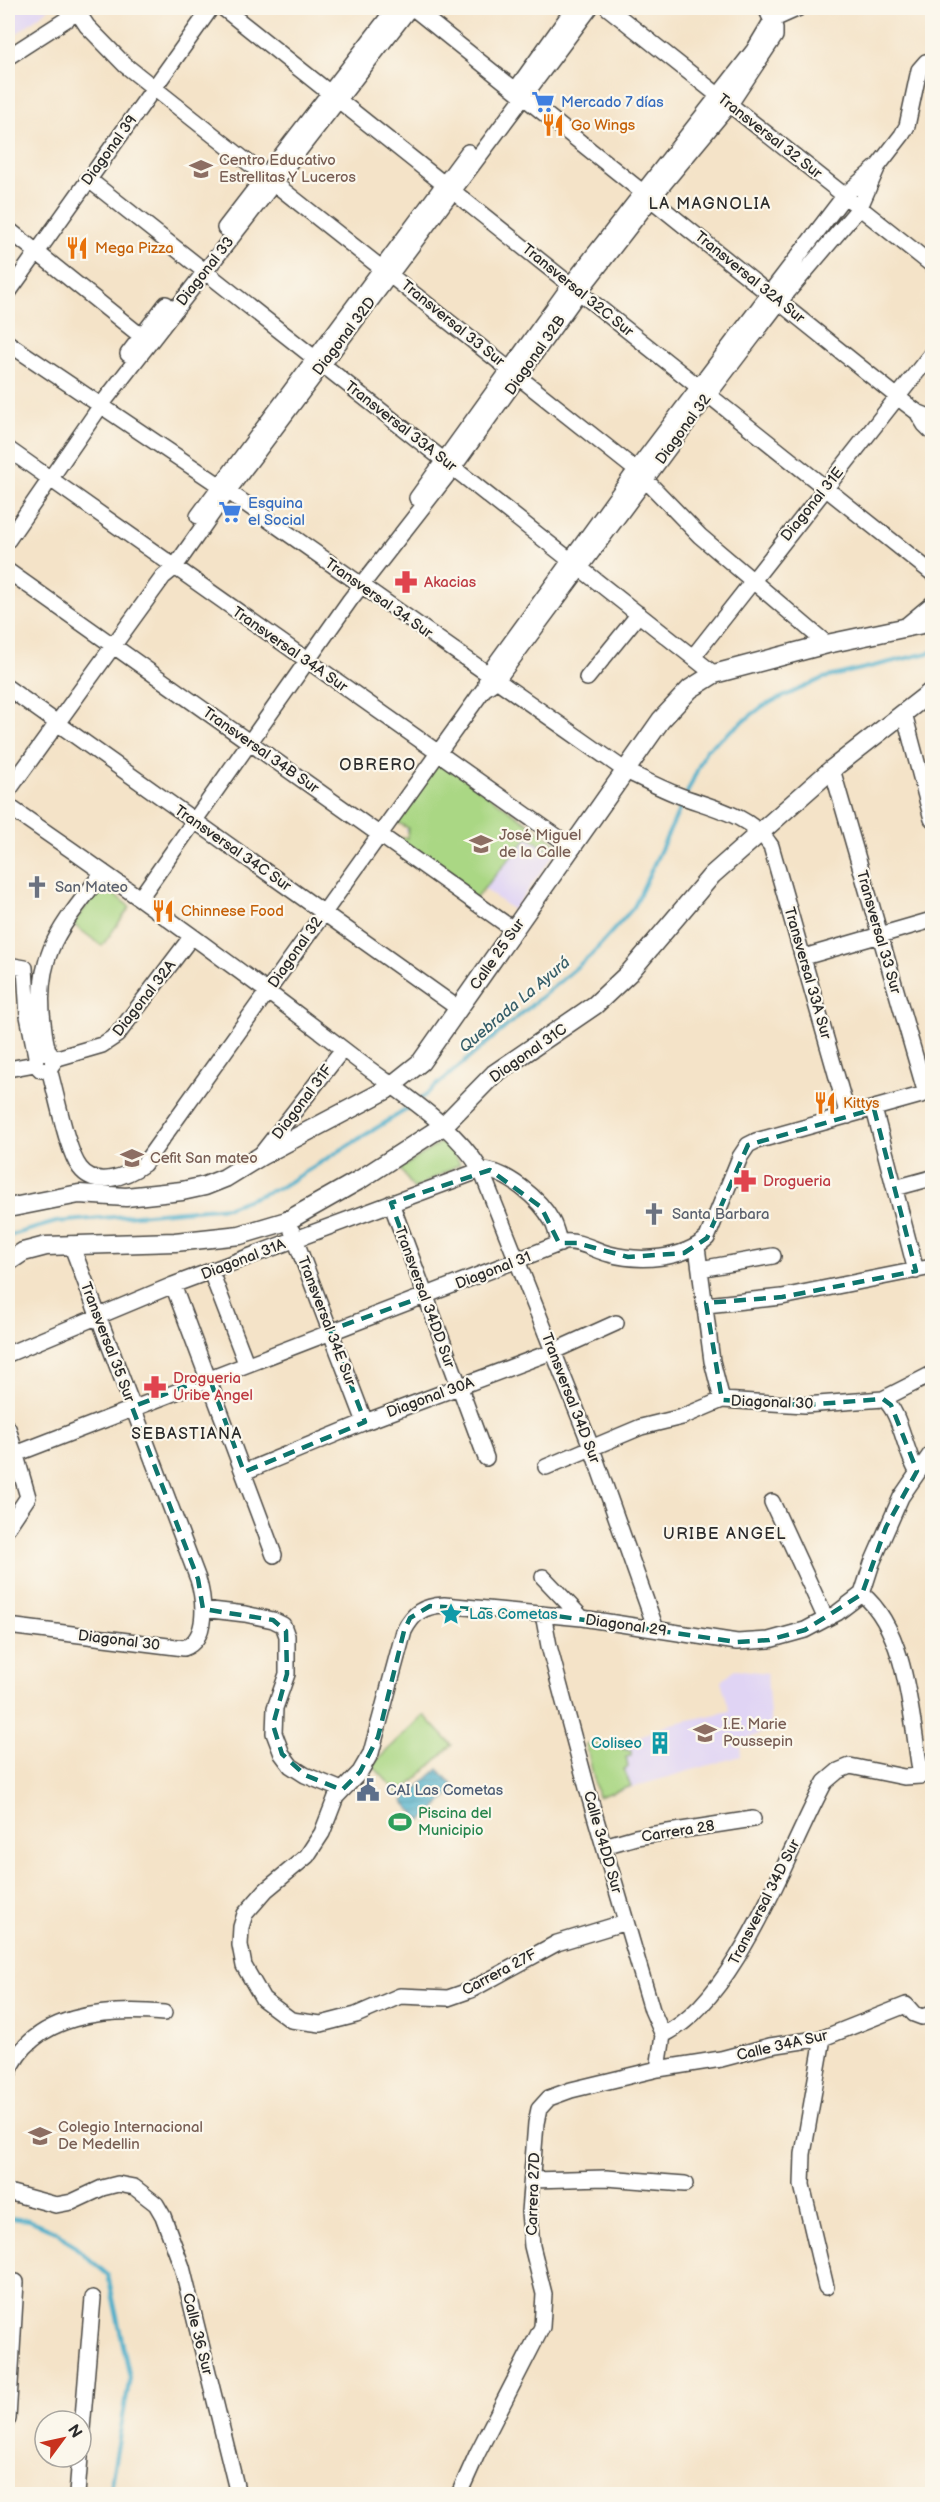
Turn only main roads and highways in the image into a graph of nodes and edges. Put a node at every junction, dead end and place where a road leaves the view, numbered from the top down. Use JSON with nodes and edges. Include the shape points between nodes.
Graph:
{"nodes":[{"id":1,"x":933,"y":622,"type":"edge"},
{"id":2,"x":933,"y":691,"type":"edge"},
{"id":3,"x":8,"y":1208,"type":"edge"},
{"id":4,"x":8,"y":1262,"type":"edge"}],
"edges":[{"from":1,"to":3,"type":"main road","name":"Calle 25 Sur","via":[[827,644],[714,674],[675,702],[421,1062],[392,1087],[225,1178],[182,1191],[126,1197],[79,1194]]},
{"from":2,"to":4,"type":"main road","name":"Diagonal 31C","via":[[832,769],[712,875],[629,973],[595,1005],[494,1074],[443,1126],[361,1179],[287,1221],[240,1235],[46,1246],[23,1252]]}]}
